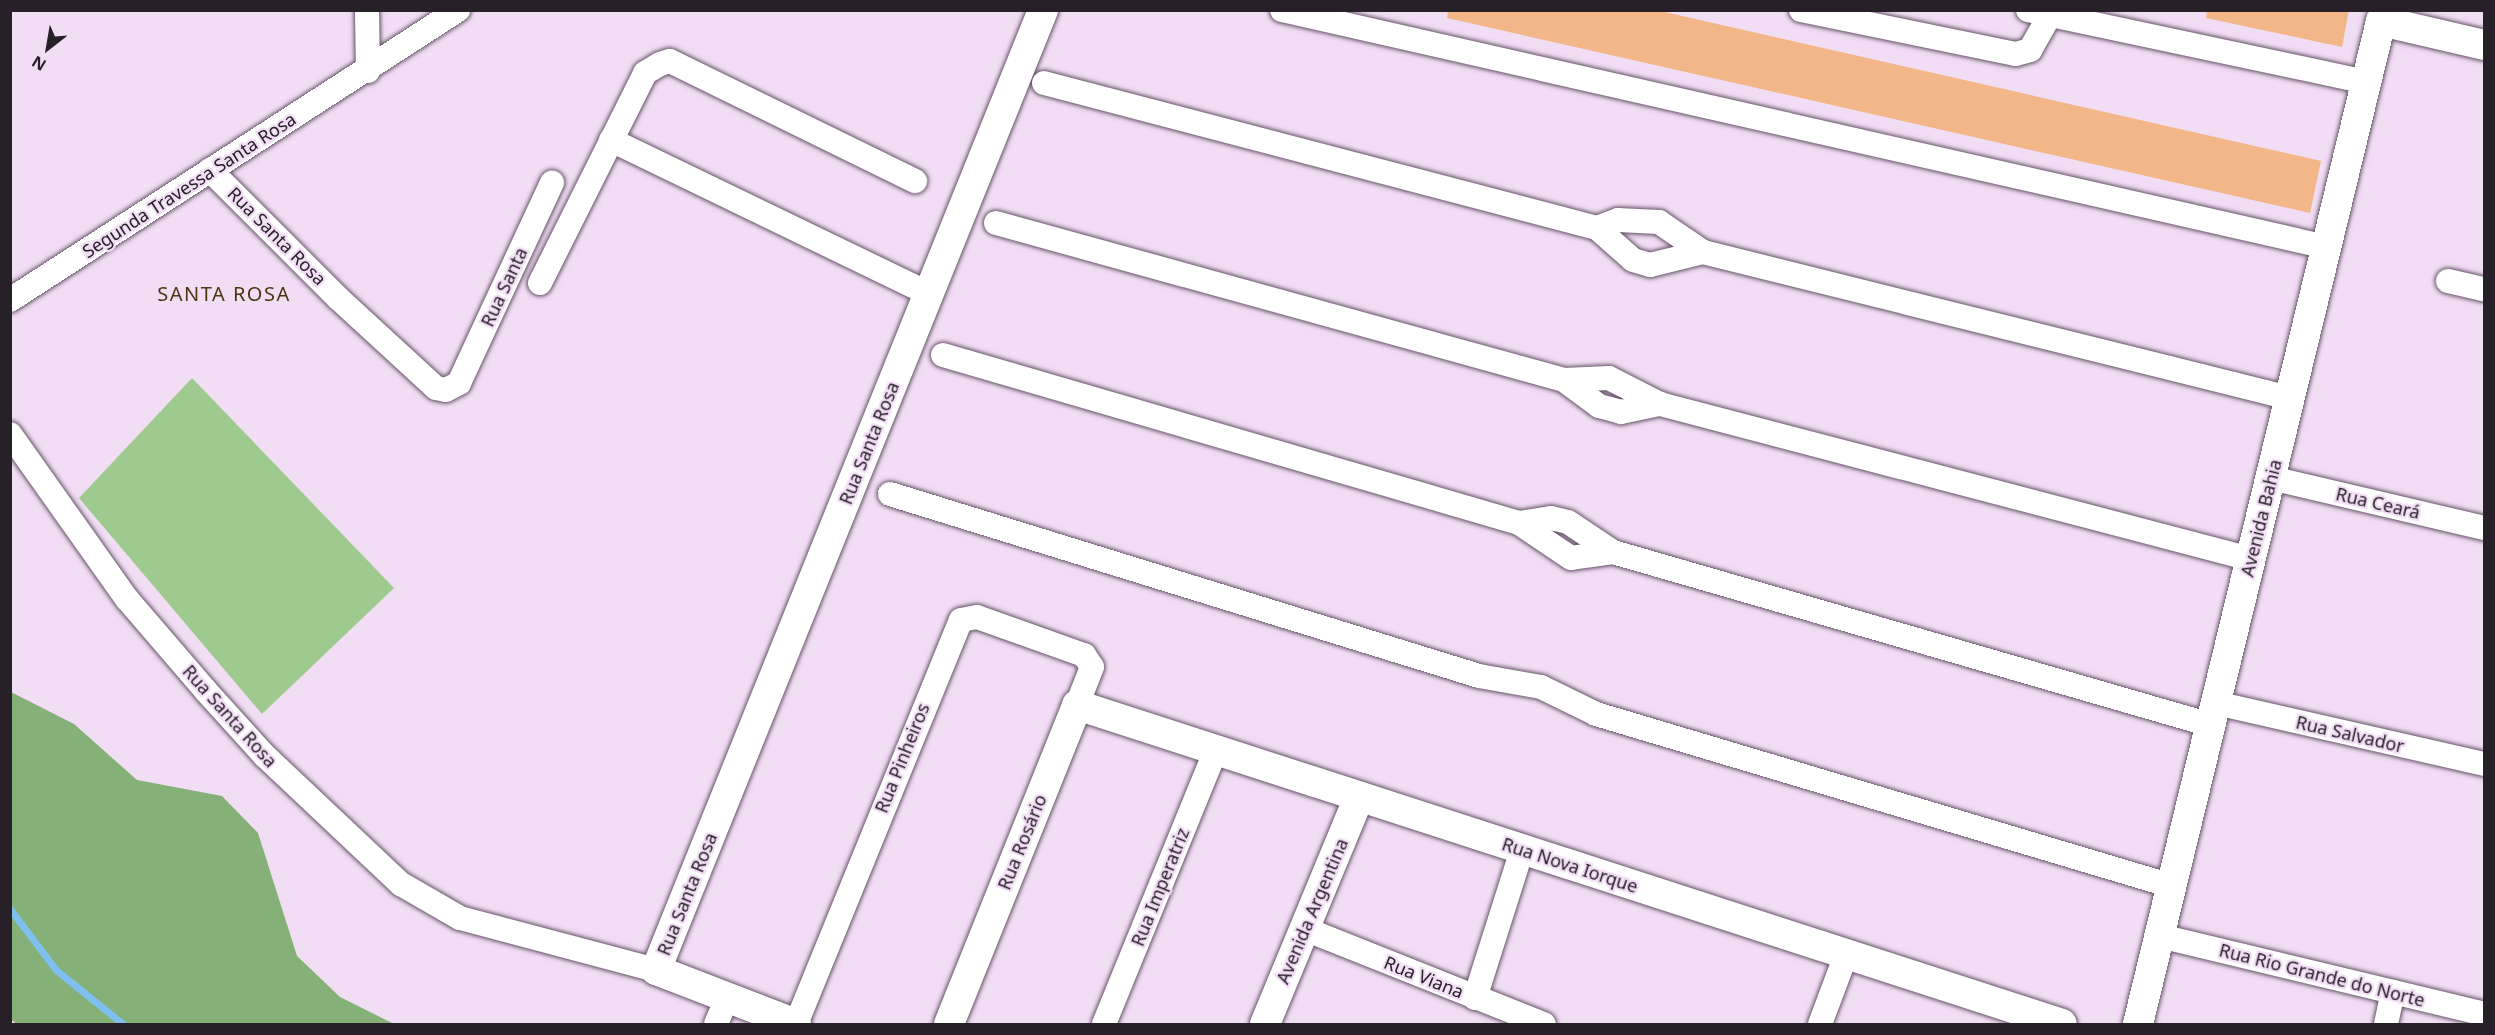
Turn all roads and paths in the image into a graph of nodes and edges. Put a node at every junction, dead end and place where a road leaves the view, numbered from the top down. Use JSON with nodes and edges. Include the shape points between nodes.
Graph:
{"nodes":[{"id":1,"x":367,"y":10,"type":"edge"},
{"id":2,"x":458,"y":10,"type":"edge"},
{"id":3,"x":1043,"y":10,"type":"edge"},
{"id":4,"x":1282,"y":10,"type":"edge"},
{"id":5,"x":1801,"y":10,"type":"edge"},
{"id":6,"x":2039,"y":13,"type":"edge"},
{"id":7,"x":2383,"y":16,"type":"edge"},
{"id":8,"x":2484,"y":45,"type":"edge"},
{"id":9,"x":368,"y":71,"type":"junction"},
{"id":10,"x":2358,"y":80,"type":"junction"},
{"id":11,"x":1044,"y":83,"type":"dead end"},
{"id":12,"x":611,"y":140,"type":"junction"},
{"id":13,"x":210,"y":170,"type":"junction"},
{"id":14,"x":915,"y":181,"type":"dead end"},
{"id":15,"x":552,"y":183,"type":"dead end"},
{"id":16,"x":996,"y":223,"type":"dead end"},
{"id":17,"x":1597,"y":228,"type":"junction"},
{"id":18,"x":2319,"y":245,"type":"junction"},
{"id":19,"x":1703,"y":252,"type":"junction"},
{"id":20,"x":2448,"y":281,"type":"dead end"},
{"id":21,"x":540,"y":283,"type":"dead end"},
{"id":22,"x":2484,"y":289,"type":"edge"},
{"id":23,"x":929,"y":294,"type":"junction"},
{"id":24,"x":10,"y":300,"type":"edge"},
{"id":25,"x":944,"y":355,"type":"dead end"},
{"id":26,"x":454,"y":389,"type":"joint"},
{"id":27,"x":2282,"y":396,"type":"junction"},
{"id":28,"x":10,"y":434,"type":"edge"},
{"id":29,"x":2271,"y":478,"type":"junction"},
{"id":30,"x":890,"y":494,"type":"dead end"},
{"id":31,"x":1519,"y":523,"type":"junction"},
{"id":32,"x":2484,"y":528,"type":"edge"},
{"id":33,"x":1613,"y":552,"type":"junction"},
{"id":34,"x":2242,"y":557,"type":"junction"},
{"id":35,"x":1089,"y":660,"type":"joint"},
{"id":36,"x":1077,"y":705,"type":"junction"},
{"id":37,"x":2208,"y":716,"type":"junction"},
{"id":38,"x":1216,"y":750,"type":"junction"},
{"id":39,"x":2484,"y":764,"type":"edge"},
{"id":40,"x":1359,"y":797,"type":"junction"},
{"id":41,"x":1522,"y":850,"type":"junction"},
{"id":42,"x":2164,"y":884,"type":"junction"},
{"id":43,"x":1305,"y":928,"type":"junction"},
{"id":44,"x":2160,"y":936,"type":"junction"},
{"id":45,"x":1846,"y":955,"type":"junction"},
{"id":46,"x":656,"y":970,"type":"junction"},
{"id":47,"x":2393,"y":992,"type":"junction"},
{"id":48,"x":1475,"y":998,"type":"junction"},
{"id":49,"x":722,"y":1011,"type":"edge"},
{"id":50,"x":2484,"y":1014,"type":"edge"},
{"id":51,"x":796,"y":1024,"type":"edge"},
{"id":52,"x":948,"y":1024,"type":"edge"},
{"id":53,"x":1104,"y":1024,"type":"edge"},
{"id":54,"x":1265,"y":1024,"type":"edge"},
{"id":55,"x":1544,"y":1024,"type":"edge"},
{"id":56,"x":1820,"y":1024,"type":"edge"},
{"id":57,"x":2062,"y":1024,"type":"edge"},
{"id":58,"x":2138,"y":1024,"type":"edge"},
{"id":59,"x":2386,"y":1024,"type":"edge"}],
"edges":[{"from":1,"to":9,"type":"street"},
{"from":2,"to":9,"type":"street","name":"Segunda Travessa Santa Rosa"},
{"from":3,"to":23,"type":"street","name":"Rua Santa Rosa"},
{"from":4,"to":18,"type":"street"},
{"from":5,"to":6,"type":"street","via":[[2016,54],[2030,50]]},
{"from":6,"to":10,"type":"street"},
{"from":7,"to":8,"type":"street"},
{"from":7,"to":10,"type":"street","name":"Avenida Bahia"},
{"from":9,"to":13,"type":"street","name":"Segunda Travessa Santa Rosa"},
{"from":10,"to":18,"type":"street","name":"Avenida Bahia"},
{"from":11,"to":17,"type":"street"},
{"from":12,"to":14,"type":"street","via":[[645,73],[670,61]]},
{"from":12,"to":21,"type":"street"},
{"from":12,"to":23,"type":"street"},
{"from":13,"to":24,"type":"street","name":"Segunda Travessa Santa Rosa"},
{"from":13,"to":26,"type":"street","name":"Rua Santa Rosa","via":[[436,388]]},
{"from":15,"to":26,"type":"street","name":"Rua Santa"},
{"from":16,"to":34,"type":"street","via":[[1564,380],[1599,406],[1621,412],[1660,404]]},
{"from":17,"to":19,"type":"street","via":[[1629,219],[1659,222]]},
{"from":17,"to":19,"type":"street","via":[[1634,260],[1650,265]]},
{"from":18,"to":27,"type":"street","name":"Avenida Bahia"},
{"from":19,"to":27,"type":"street"},
{"from":20,"to":22,"type":"street"},
{"from":23,"to":46,"type":"street","name":"Rua Santa Rosa"},
{"from":25,"to":31,"type":"street"},
{"from":27,"to":29,"type":"street","name":"Avenida Bahia"},
{"from":28,"to":46,"type":"street","name":"Rua Santa Rosa","via":[[127,599],[206,691],[265,756],[401,884],[460,918]]},
{"from":29,"to":32,"type":"street","name":"Rua Ceará"},
{"from":29,"to":34,"type":"street","name":"Avenida Bahia"},
{"from":30,"to":42,"type":"street","via":[[1479,676],[1541,687],[1596,714]]},
{"from":31,"to":33,"type":"street","via":[[1551,518],[1568,522]]},
{"from":31,"to":33,"type":"street","via":[[1571,558]]},
{"from":33,"to":37,"type":"street","name":"Rua Salvador"},
{"from":34,"to":37,"type":"street","name":"Avenida Bahia"},
{"from":35,"to":36,"type":"street","name":"Rua Rosário"},
{"from":35,"to":51,"type":"street","name":"Rua Pinheiros","via":[[976,617],[961,620]]},
{"from":36,"to":38,"type":"street","name":"Rua Nova Iorque"},
{"from":36,"to":52,"type":"street","name":"Rua Rosário"},
{"from":37,"to":39,"type":"street","name":"Rua Salvador"},
{"from":37,"to":42,"type":"street","name":"Avenida Bahia"},
{"from":38,"to":40,"type":"street","name":"Rua Nova Iorque"},
{"from":38,"to":53,"type":"street","name":"Rua Imperatriz"},
{"from":40,"to":41,"type":"street","name":"Rua Nova Iorque"},
{"from":40,"to":43,"type":"street","name":"Avenida Argentina"},
{"from":41,"to":45,"type":"street","name":"Rua Nova Iorque"},
{"from":41,"to":48,"type":"street"},
{"from":42,"to":44,"type":"street","name":"Avenida Bahia"},
{"from":43,"to":48,"type":"street","name":"Rua Viana"},
{"from":43,"to":54,"type":"street","name":"Avenida Argentina"},
{"from":44,"to":47,"type":"street","name":"Rua Rio Grande do Norte"},
{"from":44,"to":58,"type":"street","name":"Avenida Bahia"},
{"from":45,"to":56,"type":"street"},
{"from":45,"to":57,"type":"street","name":"Rua Nova Iorque"},
{"from":46,"to":49,"type":"street"},
{"from":47,"to":50,"type":"street","name":"Rua Rio Grande do Norte"},
{"from":47,"to":59,"type":"street"},
{"from":48,"to":55,"type":"street","name":"Rua Viana"},
{"from":49,"to":51,"type":"street"}]}
